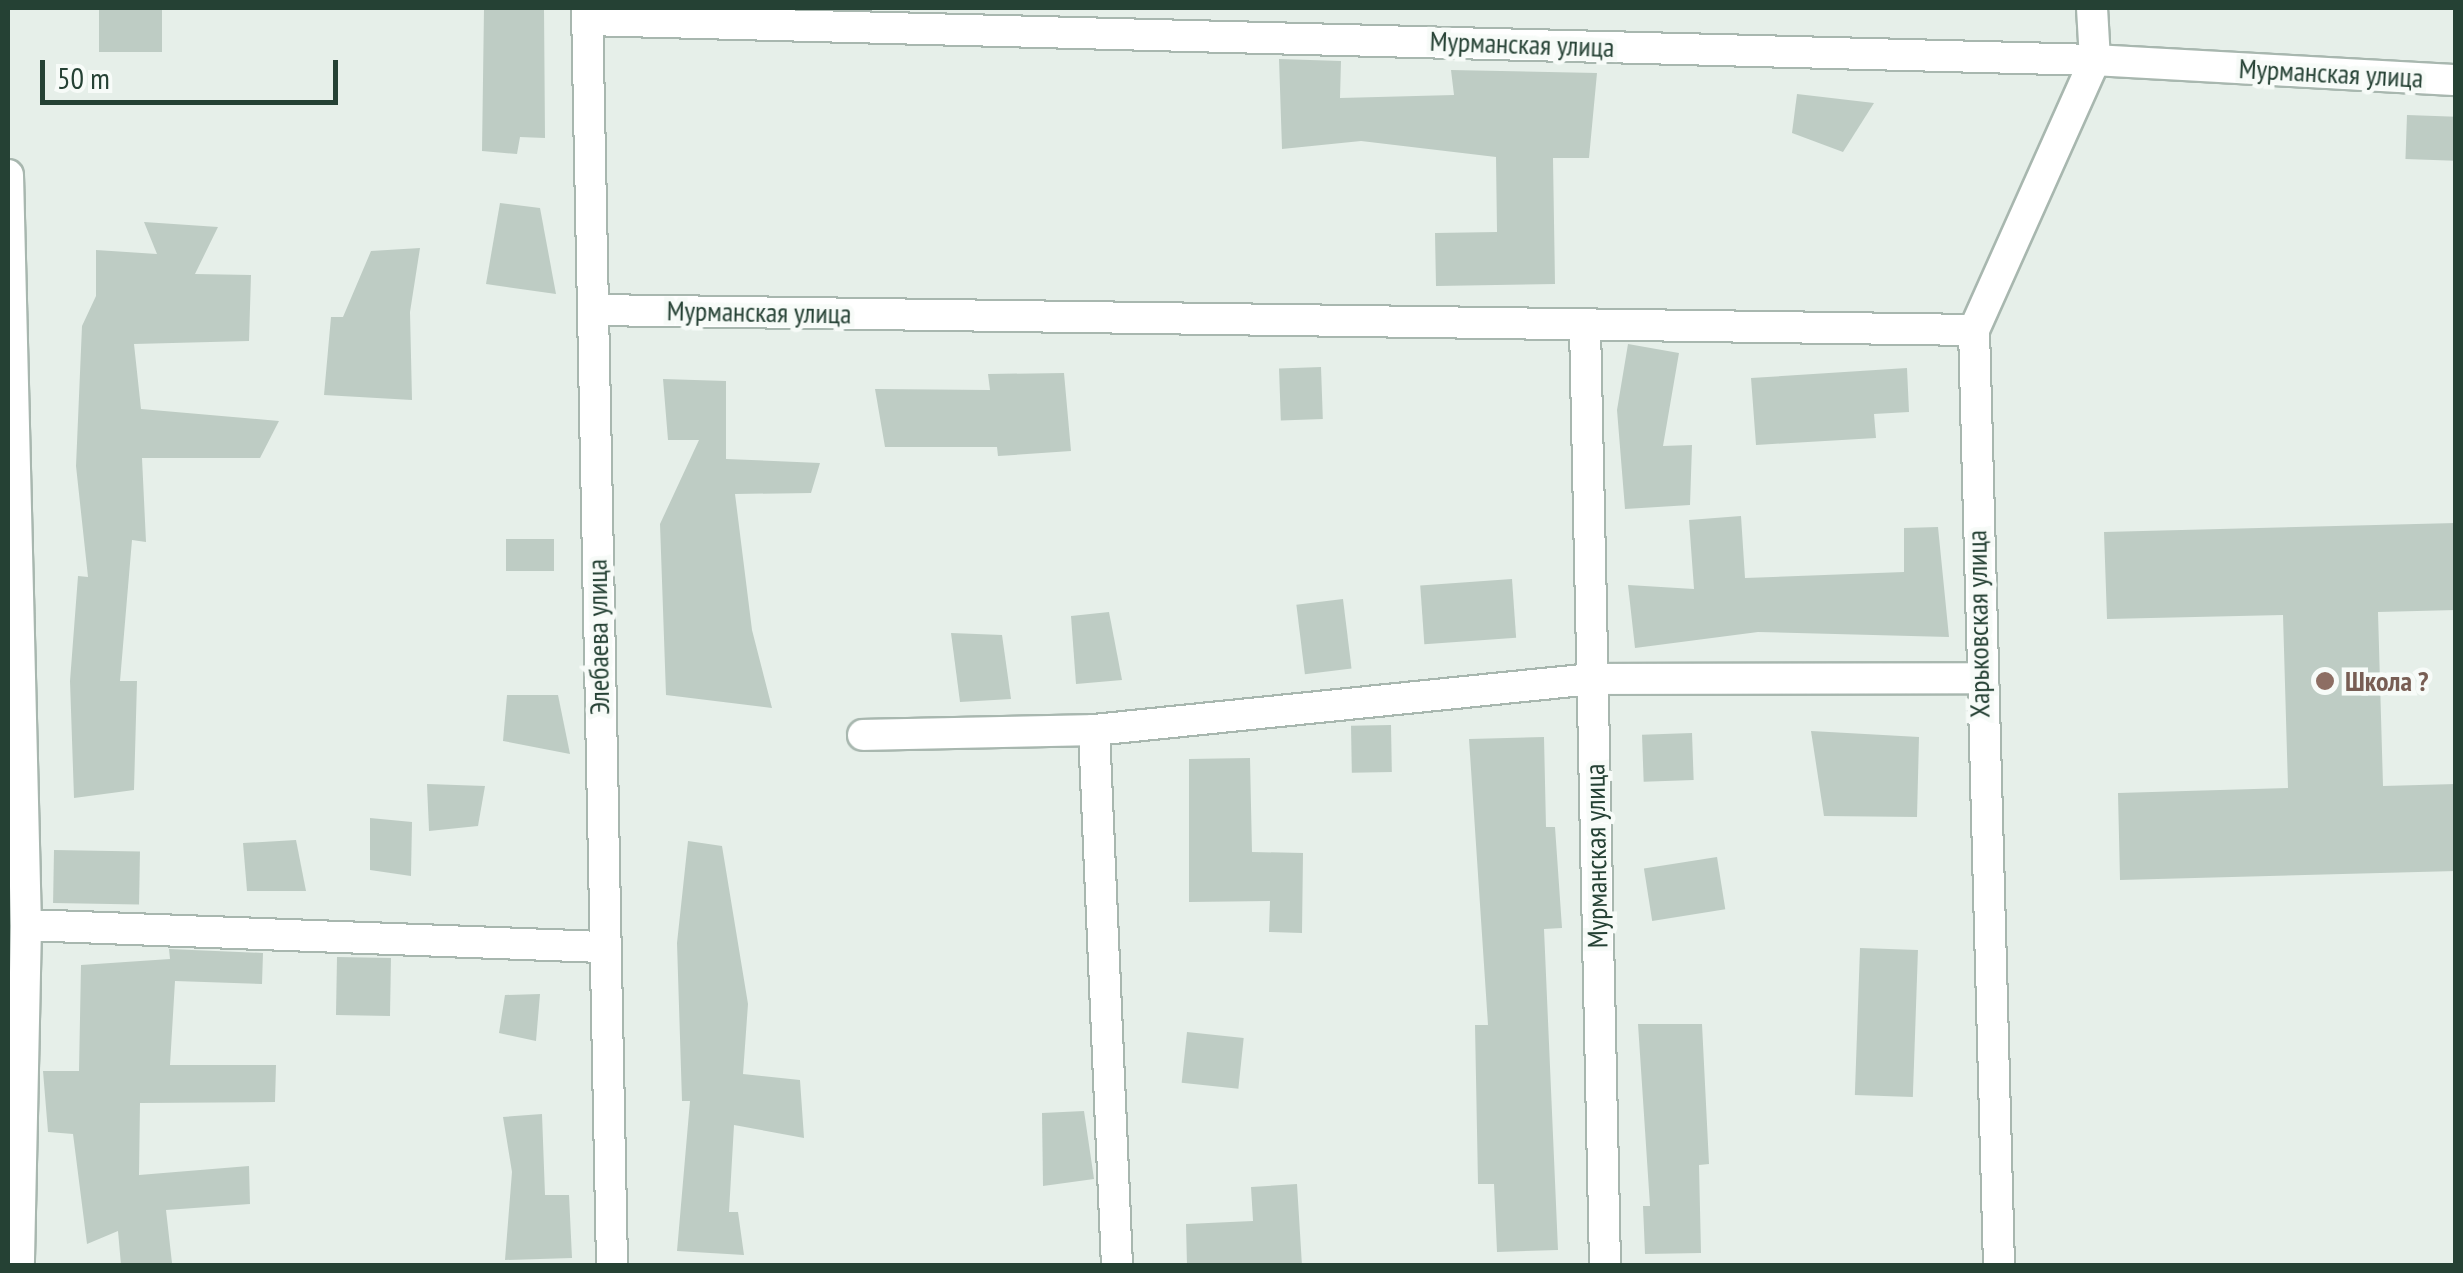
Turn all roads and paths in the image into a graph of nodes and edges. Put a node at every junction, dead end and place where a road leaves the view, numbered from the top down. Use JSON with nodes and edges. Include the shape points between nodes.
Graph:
{"nodes":[{"id":1,"x":2092,"y":8,"type":"edge"},
{"id":2,"x":587,"y":14,"type":"edge"},
{"id":3,"x":2095,"y":60,"type":"junction"},
{"id":4,"x":2456,"y":80,"type":"edge"},
{"id":5,"x":8,"y":175,"type":"edge"},
{"id":6,"x":594,"y":310,"type":"junction"},
{"id":7,"x":1585,"y":326,"type":"junction"},
{"id":8,"x":1974,"y":330,"type":"junction"},
{"id":9,"x":1978,"y":678,"type":"junction"},
{"id":10,"x":1592,"y":679,"type":"junction"},
{"id":11,"x":1094,"y":730,"type":"junction"},
{"id":12,"x":863,"y":735,"type":"dead end"},
{"id":13,"x":26,"y":925,"type":"junction"},
{"id":14,"x":602,"y":947,"type":"junction"},
{"id":15,"x":19,"y":1266,"type":"edge"},
{"id":16,"x":612,"y":1266,"type":"edge"},
{"id":17,"x":1117,"y":1266,"type":"edge"},
{"id":18,"x":1604,"y":1266,"type":"edge"},
{"id":19,"x":1999,"y":1266,"type":"edge"}],
"edges":[{"from":1,"to":3,"type":"street","name":"Харьковская улица"},
{"from":2,"to":3,"type":"street","name":"Мурманская улица"},
{"from":2,"to":6,"type":"street","name":"Элебаева улица"},
{"from":3,"to":4,"type":"street","name":"Мурманская улица"},
{"from":3,"to":8,"type":"street","name":"Харьковская улица"},
{"from":5,"to":13,"type":"street"},
{"from":6,"to":7,"type":"street","name":"Мурманская улица"},
{"from":6,"to":14,"type":"street","name":"Элебаева улица"},
{"from":7,"to":8,"type":"street","name":"Мурманская улица"},
{"from":7,"to":10,"type":"street","name":"Мурманская улица"},
{"from":8,"to":9,"type":"street","name":"Харьковская улица"},
{"from":9,"to":10,"type":"street"},
{"from":9,"to":19,"type":"street","name":"Харьковская улица"},
{"from":10,"to":11,"type":"street"},
{"from":10,"to":18,"type":"street","name":"Мурманская улица"},
{"from":11,"to":12,"type":"street"},
{"from":11,"to":17,"type":"street"},
{"from":13,"to":14,"type":"street"},
{"from":13,"to":15,"type":"street"},
{"from":14,"to":16,"type":"street","name":"Элебаева улица"}]}
